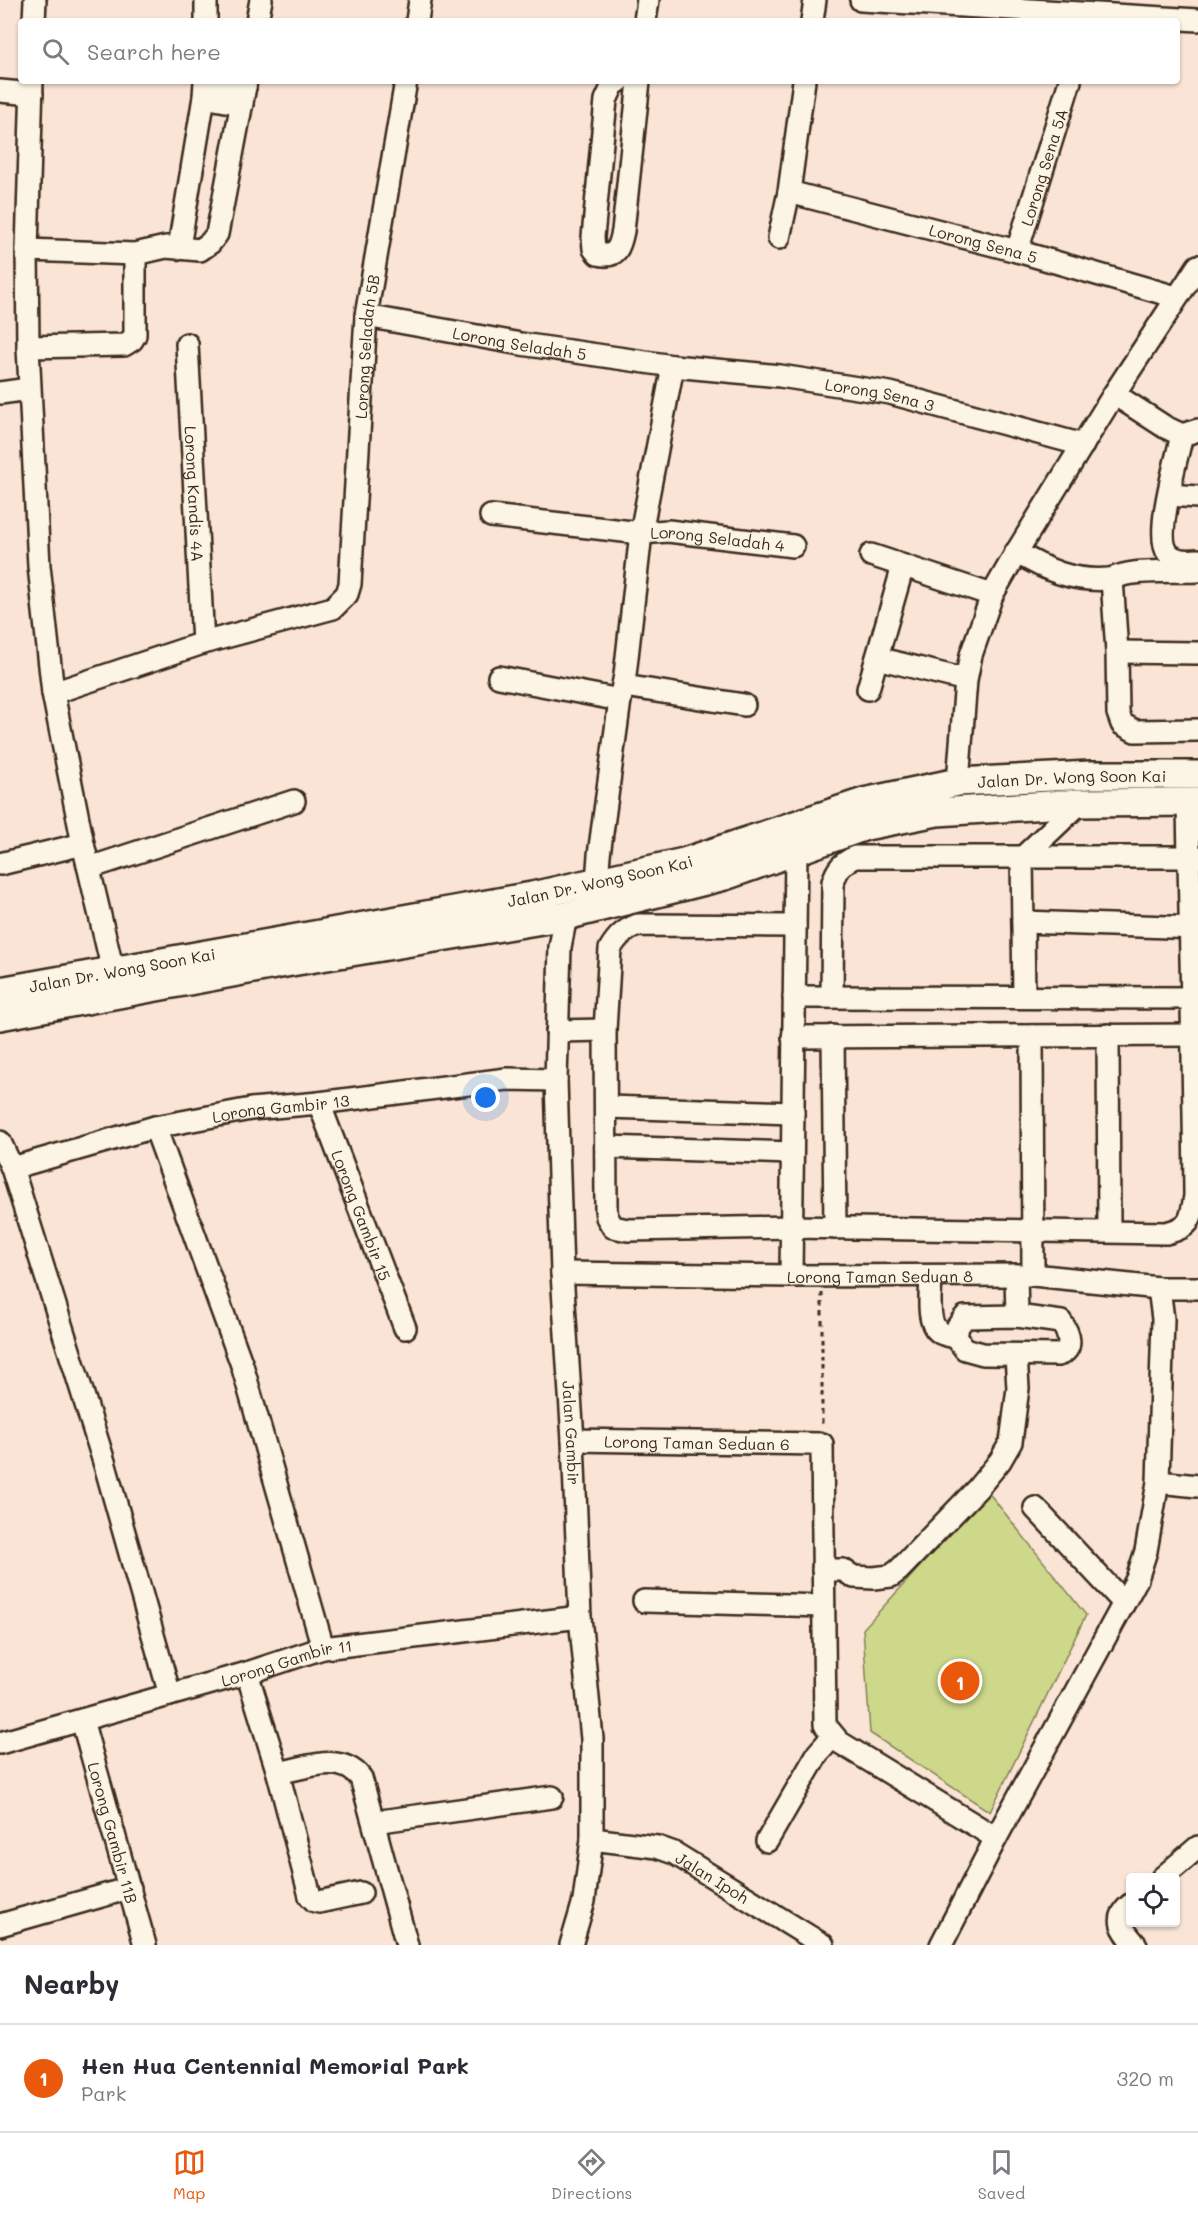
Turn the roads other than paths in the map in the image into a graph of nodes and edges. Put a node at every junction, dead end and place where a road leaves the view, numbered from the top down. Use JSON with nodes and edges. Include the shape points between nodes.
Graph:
{"nodes":[{"id":1,"x":35,"y":0,"type":"edge"},
{"id":2,"x":206,"y":0,"type":"edge"},
{"id":3,"x":261,"y":0,"type":"edge"},
{"id":4,"x":420,"y":0,"type":"edge"},
{"id":5,"x":648,"y":0,"type":"edge"},
{"id":6,"x":815,"y":0,"type":"edge"},
{"id":7,"x":861,"y":0,"type":"edge"},
{"id":8,"x":34,"y":18,"type":"edge"},
{"id":9,"x":206,"y":18,"type":"edge"},
{"id":10,"x":258,"y":18,"type":"edge"},
{"id":11,"x":417,"y":18,"type":"edge"},
{"id":12,"x":645,"y":18,"type":"edge"},
{"id":13,"x":812,"y":18,"type":"edge"},
{"id":14,"x":1164,"y":18,"type":"edge"},
{"id":15,"x":1180,"y":19,"type":"edge"},
{"id":16,"x":1198,"y":20,"type":"edge"},
{"id":17,"x":229,"y":84,"type":"edge"},
{"id":18,"x":405,"y":84,"type":"edge"},
{"id":19,"x":615,"y":84,"type":"edge"},
{"id":20,"x":639,"y":84,"type":"edge"},
{"id":21,"x":804,"y":84,"type":"edge"},
{"id":22,"x":1069,"y":84,"type":"edge"},
{"id":23,"x":32,"y":87,"type":"edge"},
{"id":24,"x":204,"y":89,"type":"edge"},
{"id":25,"x":244,"y":90,"type":"edge"},
{"id":26,"x":0,"y":91,"type":"edge"},
{"id":27,"x":789,"y":192,"type":"junction"},
{"id":28,"x":779,"y":238,"type":"dead end"},
{"id":29,"x":179,"y":247,"type":"junction"},
{"id":30,"x":27,"y":250,"type":"junction"},
{"id":31,"x":1017,"y":251,"type":"junction"},
{"id":32,"x":135,"y":254,"type":"junction"},
{"id":33,"x":1198,"y":266,"type":"edge"},
{"id":34,"x":1176,"y":297,"type":"junction"},
{"id":35,"x":366,"y":316,"type":"junction"},
{"id":36,"x":188,"y":344,"type":"dead end"},
{"id":37,"x":28,"y":347,"type":"junction"},
{"id":38,"x":673,"y":366,"type":"junction"},
{"id":39,"x":29,"y":389,"type":"junction"},
{"id":40,"x":0,"y":393,"type":"edge"},
{"id":41,"x":1114,"y":394,"type":"junction"},
{"id":42,"x":1190,"y":433,"type":"edge"},
{"id":43,"x":1083,"y":445,"type":"junction"},
{"id":44,"x":1169,"y":495,"type":"junction"},
{"id":45,"x":1198,"y":497,"type":"edge"},
{"id":46,"x":491,"y":516,"type":"dead end"},
{"id":47,"x":641,"y":532,"type":"junction"},
{"id":48,"x":793,"y":546,"type":"dead end"},
{"id":49,"x":1016,"y":552,"type":"junction"},
{"id":50,"x":871,"y":555,"type":"dead end"},
{"id":51,"x":1198,"y":560,"type":"edge"},
{"id":52,"x":903,"y":566,"type":"junction"},
{"id":53,"x":1198,"y":571,"type":"edge"},
{"id":54,"x":1112,"y":579,"type":"junction"},
{"id":55,"x":992,"y":594,"type":"junction"},
{"id":56,"x":203,"y":643,"type":"junction"},
{"id":57,"x":1117,"y":652,"type":"junction"},
{"id":58,"x":1198,"y":653,"type":"edge"},
{"id":59,"x":877,"y":658,"type":"junction"},
{"id":60,"x":499,"y":677,"type":"dead end"},
{"id":61,"x":966,"y":680,"type":"junction"},
{"id":62,"x":868,"y":689,"type":"dead end"},
{"id":63,"x":53,"y":693,"type":"junction"},
{"id":64,"x":622,"y":693,"type":"junction"},
{"id":65,"x":744,"y":705,"type":"dead end"},
{"id":66,"x":1198,"y":730,"type":"edge"},
{"id":67,"x":1198,"y":775,"type":"edge"},
{"id":68,"x":958,"y":782,"type":"junction"},
{"id":69,"x":294,"y":801,"type":"dead end"},
{"id":70,"x":1193,"y":802,"type":"edge"},
{"id":71,"x":1080,"y":803,"type":"junction"},
{"id":72,"x":83,"y":844,"type":"junction"},
{"id":73,"x":796,"y":851,"type":"junction"},
{"id":74,"x":1193,"y":857,"type":"edge"},
{"id":75,"x":1022,"y":858,"type":"junction"},
{"id":76,"x":0,"y":864,"type":"edge"},
{"id":77,"x":89,"y":868,"type":"junction"},
{"id":78,"x":597,"y":881,"type":"junction"},
{"id":79,"x":566,"y":916,"type":"junction"},
{"id":80,"x":1023,"y":922,"type":"junction"},
{"id":81,"x":795,"y":926,"type":"junction"},
{"id":82,"x":1194,"y":928,"type":"edge"},
{"id":83,"x":113,"y":971,"type":"junction"},
{"id":84,"x":0,"y":991,"type":"edge"},
{"id":85,"x":794,"y":997,"type":"junction"},
{"id":86,"x":832,"y":997,"type":"junction"},
{"id":87,"x":1024,"y":997,"type":"junction"},
{"id":88,"x":1195,"y":998,"type":"edge"},
{"id":89,"x":0,"y":1016,"type":"edge"},
{"id":90,"x":605,"y":1030,"type":"junction"},
{"id":91,"x":557,"y":1031,"type":"junction"},
{"id":92,"x":1108,"y":1035,"type":"junction"},
{"id":93,"x":1196,"y":1035,"type":"edge"},
{"id":94,"x":833,"y":1036,"type":"junction"},
{"id":95,"x":1032,"y":1036,"type":"junction"},
{"id":96,"x":794,"y":1037,"type":"junction"},
{"id":97,"x":547,"y":1079,"type":"junction"},
{"id":98,"x":320,"y":1103,"type":"junction"},
{"id":99,"x":607,"y":1107,"type":"junction"},
{"id":100,"x":793,"y":1113,"type":"junction"},
{"id":101,"x":155,"y":1127,"type":"junction"},
{"id":102,"x":0,"y":1142,"type":"edge"},
{"id":103,"x":606,"y":1146,"type":"junction"},
{"id":104,"x":792,"y":1153,"type":"junction"},
{"id":105,"x":12,"y":1168,"type":"junction"},
{"id":106,"x":1197,"y":1196,"type":"edge"},
{"id":107,"x":791,"y":1227,"type":"junction"},
{"id":108,"x":835,"y":1227,"type":"junction"},
{"id":109,"x":1033,"y":1230,"type":"junction"},
{"id":110,"x":1109,"y":1231,"type":"junction"},
{"id":111,"x":562,"y":1273,"type":"junction"},
{"id":112,"x":1025,"y":1275,"type":"junction"},
{"id":113,"x":791,"y":1276,"type":"junction"},
{"id":114,"x":932,"y":1276,"type":"junction"},
{"id":115,"x":1159,"y":1288,"type":"junction"},
{"id":116,"x":1198,"y":1288,"type":"edge"},
{"id":117,"x":1017,"y":1316,"type":"junction"},
{"id":118,"x":405,"y":1328,"type":"dead end"},
{"id":119,"x":956,"y":1337,"type":"junction"},
{"id":120,"x":1016,"y":1356,"type":"junction"},
{"id":121,"x":573,"y":1440,"type":"junction"},
{"id":122,"x":1158,"y":1482,"type":"junction"},
{"id":123,"x":1198,"y":1486,"type":"edge"},
{"id":124,"x":1035,"y":1508,"type":"dead end"},
{"id":125,"x":823,"y":1570,"type":"junction"},
{"id":126,"x":644,"y":1601,"type":"dead end"},
{"id":127,"x":1124,"y":1603,"type":"junction"},
{"id":128,"x":823,"y":1606,"type":"junction"},
{"id":129,"x":580,"y":1617,"type":"junction"},
{"id":130,"x":323,"y":1648,"type":"junction"},
{"id":131,"x":247,"y":1673,"type":"junction"},
{"id":132,"x":170,"y":1695,"type":"junction"},
{"id":133,"x":82,"y":1720,"type":"junction"},
{"id":134,"x":833,"y":1736,"type":"junction"},
{"id":135,"x":0,"y":1743,"type":"edge"},
{"id":136,"x":278,"y":1773,"type":"junction"},
{"id":137,"x":552,"y":1797,"type":"dead end"},
{"id":138,"x":374,"y":1822,"type":"junction"},
{"id":139,"x":996,"y":1838,"type":"junction"},
{"id":140,"x":592,"y":1839,"type":"junction"},
{"id":141,"x":767,"y":1841,"type":"dead end"},
{"id":142,"x":1198,"y":1846,"type":"edge"},
{"id":143,"x":1168,"y":1873,"type":"edge"},
{"id":144,"x":130,"y":1888,"type":"junction"},
{"id":145,"x":360,"y":1893,"type":"dead end"},
{"id":146,"x":1126,"y":1909,"type":"edge"},
{"id":147,"x":0,"y":1925,"type":"edge"},
{"id":148,"x":145,"y":1945,"type":"edge"},
{"id":149,"x":406,"y":1945,"type":"edge"},
{"id":150,"x":571,"y":1945,"type":"edge"},
{"id":151,"x":823,"y":1945,"type":"edge"},
{"id":152,"x":941,"y":1945,"type":"edge"},
{"id":153,"x":1137,"y":1945,"type":"edge"}],
"edges":[{"from":1,"to":8,"type":"street"},
{"from":2,"to":9,"type":"street"},
{"from":3,"to":10,"type":"street"},
{"from":4,"to":11,"type":"street"},
{"from":5,"to":12,"type":"street"},
{"from":6,"to":13,"type":"street"},
{"from":7,"to":14,"type":"street"},
{"from":15,"to":16,"type":"street"},
{"from":17,"to":25,"type":"street"},
{"from":18,"to":35,"type":"street","name":"Lorong Seladah 5B"},
{"from":19,"to":20,"type":"street","via":[[606,100],[593,237],[594,249],[606,256],[614,254],[620,246],[623,231]]},
{"from":21,"to":27,"type":"street"},
{"from":22,"to":31,"type":"street","name":"Lorong Sena 5A"},
{"from":23,"to":26,"type":"street"},
{"from":23,"to":30,"type":"street"},
{"from":24,"to":25,"type":"street"},
{"from":24,"to":29,"type":"street"},
{"from":25,"to":29,"type":"street","via":[[217,234],[200,250]]},
{"from":27,"to":28,"type":"street"},
{"from":27,"to":31,"type":"street","name":"Lorong Sena 5"},
{"from":29,"to":32,"type":"street"},
{"from":30,"to":32,"type":"street"},
{"from":30,"to":37,"type":"street"},
{"from":31,"to":34,"type":"street","name":"Lorong Sena 5"},
{"from":32,"to":37,"type":"street","via":[[132,340],[124,345]]},
{"from":33,"to":34,"type":"street"},
{"from":34,"to":41,"type":"street"},
{"from":35,"to":38,"type":"street","name":"Lorong Seladah 5"},
{"from":35,"to":56,"type":"street","name":"Lorong Seladah 5B","via":[[347,594],[333,608]]},
{"from":36,"to":56,"type":"street","name":"Lorong Kandis 4A"},
{"from":37,"to":39,"type":"street"},
{"from":38,"to":43,"type":"street","name":"Lorong Sena 3","via":[[780,376],[890,393]]},
{"from":38,"to":47,"type":"street"},
{"from":39,"to":40,"type":"street"},
{"from":39,"to":63,"type":"street","via":[[39,566]]},
{"from":41,"to":42,"type":"street","via":[[1165,427]]},
{"from":41,"to":43,"type":"street"},
{"from":42,"to":44,"type":"street"},
{"from":43,"to":49,"type":"street"},
{"from":44,"to":45,"type":"street"},
{"from":44,"to":51,"type":"street","via":[[1164,516],[1168,554],[1183,561]]},
{"from":46,"to":47,"type":"street","name":"Lorong Seladah 4"},
{"from":47,"to":48,"type":"street","name":"Lorong Seladah 4","via":[[668,531]]},
{"from":47,"to":64,"type":"street"},
{"from":49,"to":54,"type":"street","via":[[1059,575],[1083,580]]},
{"from":49,"to":55,"type":"street"},
{"from":50,"to":52,"type":"street"},
{"from":52,"to":55,"type":"street"},
{"from":52,"to":59,"type":"street"},
{"from":53,"to":54,"type":"street","via":[[1127,574]]},
{"from":54,"to":57,"type":"street"},
{"from":55,"to":61,"type":"street"},
{"from":56,"to":63,"type":"street"},
{"from":57,"to":58,"type":"street"},
{"from":57,"to":66,"type":"street","via":[[1118,713],[1122,724],[1135,731]]},
{"from":59,"to":61,"type":"street"},
{"from":59,"to":62,"type":"street"},
{"from":60,"to":64,"type":"street"},
{"from":61,"to":68,"type":"street"},
{"from":63,"to":72,"type":"street"},
{"from":64,"to":65,"type":"street"},
{"from":64,"to":78,"type":"street"},
{"from":67,"to":68,"type":"main road","name":"Jalan Dr. Wong Soon Kai","via":[[1090,775]]},
{"from":68,"to":78,"type":"main road","name":"Jalan Dr. Wong Soon Kai","via":[[864,802],[684,862]]},
{"from":69,"to":77,"type":"street"},
{"from":70,"to":71,"type":"main road","name":"Jalan Dr. Wong Soon Kai"},
{"from":70,"to":74,"type":"street"},
{"from":71,"to":73,"type":"main road","name":"Jalan Dr. Wong Soon Kai","via":[[937,812],[866,826]]},
{"from":71,"to":75,"type":"street"},
{"from":72,"to":76,"type":"street"},
{"from":72,"to":77,"type":"street"},
{"from":73,"to":79,"type":"main road","name":"Jalan Dr. Wong Soon Kai","via":[[725,876]]},
{"from":73,"to":81,"type":"street"},
{"from":74,"to":75,"type":"street"},
{"from":74,"to":82,"type":"street"},
{"from":75,"to":80,"type":"street"},
{"from":75,"to":86,"type":"street","via":[[855,857],[845,862],[833,882]]},
{"from":77,"to":83,"type":"street"},
{"from":78,"to":83,"type":"main road","name":"Jalan Dr. Wong Soon Kai"},
{"from":79,"to":89,"type":"main road","name":"Jalan Dr. Wong Soon Kai"},
{"from":79,"to":91,"type":"street","name":"Jalan Gambir","via":[[560,947]]},
{"from":80,"to":82,"type":"street"},
{"from":80,"to":87,"type":"street"},
{"from":81,"to":85,"type":"street"},
{"from":81,"to":90,"type":"street","via":[[629,928],[610,949]]},
{"from":82,"to":88,"type":"street"},
{"from":83,"to":84,"type":"main road","name":"Jalan Dr. Wong Soon Kai"},
{"from":85,"to":86,"type":"street"},
{"from":85,"to":96,"type":"street"},
{"from":86,"to":87,"type":"street"},
{"from":87,"to":88,"type":"street"},
{"from":88,"to":93,"type":"street"},
{"from":90,"to":91,"type":"street"},
{"from":90,"to":99,"type":"street"},
{"from":91,"to":97,"type":"street","name":"Jalan Gambir"},
{"from":92,"to":93,"type":"street"},
{"from":92,"to":95,"type":"street"},
{"from":92,"to":110,"type":"street"},
{"from":93,"to":106,"type":"street"},
{"from":94,"to":95,"type":"street"},
{"from":94,"to":96,"type":"street"},
{"from":94,"to":108,"type":"street"},
{"from":95,"to":109,"type":"street"},
{"from":96,"to":100,"type":"street"},
{"from":97,"to":98,"type":"street","name":"Lorong Gambir 13","via":[[507,1079]]},
{"from":97,"to":111,"type":"street","name":"Jalan Gambir"},
{"from":98,"to":101,"type":"street","name":"Lorong Gambir 13","via":[[250,1109]]},
{"from":98,"to":118,"type":"street","name":"Lorong Gambir 15"},
{"from":99,"to":100,"type":"street"},
{"from":99,"to":103,"type":"street"},
{"from":100,"to":104,"type":"street"},
{"from":101,"to":105,"type":"street","name":"Lorong Gambir 13"},
{"from":101,"to":130,"type":"street","via":[[242,1365]]},
{"from":102,"to":105,"type":"street"},
{"from":103,"to":104,"type":"street"},
{"from":103,"to":107,"type":"street","via":[[606,1210],[610,1223],[617,1229]]},
{"from":104,"to":107,"type":"street"},
{"from":105,"to":132,"type":"street","via":[[105,1465]]},
{"from":106,"to":110,"type":"street","via":[[1191,1217],[1181,1229],[1166,1233]]},
{"from":107,"to":108,"type":"street"},
{"from":107,"to":113,"type":"street"},
{"from":108,"to":109,"type":"street"},
{"from":109,"to":110,"type":"street"},
{"from":109,"to":112,"type":"street"},
{"from":111,"to":113,"type":"street","name":"Lorong Taman Seduan 8"},
{"from":111,"to":121,"type":"street","name":"Jalan Gambir"},
{"from":112,"to":114,"type":"street","name":"Lorong Taman Seduan 8"},
{"from":112,"to":115,"type":"street","name":"Lorong Taman Seduan 8"},
{"from":112,"to":117,"type":"street"},
{"from":113,"to":114,"type":"street","name":"Lorong Taman Seduan 8"},
{"from":114,"to":119,"type":"street","via":[[930,1310],[935,1326],[940,1333]]},
{"from":115,"to":116,"type":"street","name":"Lorong Taman Seduan 8"},
{"from":115,"to":122,"type":"street","via":[[1163,1319]]},
{"from":117,"to":119,"type":"street","via":[[965,1317]]},
{"from":117,"to":120,"type":"street","via":[[1061,1322],[1070,1338],[1064,1353]]},
{"from":119,"to":120,"type":"street","via":[[973,1352]]},
{"from":120,"to":125,"type":"street","via":[[1018,1388],[1011,1442],[977,1489],[891,1576],[854,1577],[843,1570]]},
{"from":121,"to":125,"type":"street","name":"Lorong Taman Seduan 6","via":[[822,1444]]},
{"from":121,"to":129,"type":"street","name":"Jalan Gambir"},
{"from":122,"to":123,"type":"street"},
{"from":122,"to":127,"type":"street","via":[[1146,1551]]},
{"from":124,"to":127,"type":"street"},
{"from":125,"to":128,"type":"street"},
{"from":126,"to":128,"type":"street"},
{"from":127,"to":139,"type":"street"},
{"from":128,"to":134,"type":"street","via":[[823,1715]]},
{"from":129,"to":130,"type":"street","name":"Lorong Gambir 11"},
{"from":129,"to":140,"type":"street","name":"Jalan Gambir","via":[[592,1739]]},
{"from":130,"to":131,"type":"street","name":"Lorong Gambir 11"},
{"from":131,"to":132,"type":"street","name":"Lorong Gambir 11"},
{"from":131,"to":136,"type":"street"},
{"from":132,"to":133,"type":"street","name":"Lorong Gambir 11"},
{"from":133,"to":135,"type":"street","name":"Lorong Gambir 11"},
{"from":133,"to":144,"type":"street","name":"Lorong Gambir 11B"},
{"from":134,"to":139,"type":"street"},
{"from":134,"to":141,"type":"street","via":[[818,1753]]},
{"from":136,"to":138,"type":"street","via":[[333,1762],[346,1765],[361,1778]]},
{"from":136,"to":145,"type":"street","via":[[311,1898],[319,1902]]},
{"from":137,"to":138,"type":"street"},
{"from":138,"to":149,"type":"street"},
{"from":139,"to":152,"type":"street"},
{"from":140,"to":150,"type":"street","name":"Jalan Gambir","via":[[584,1901]]},
{"from":140,"to":151,"type":"street","name":"Jalan Ipoh","via":[[657,1847],[674,1853]]},
{"from":142,"to":143,"type":"street"},
{"from":144,"to":147,"type":"street"},
{"from":144,"to":148,"type":"street","name":"Lorong Gambir 11B"},
{"from":146,"to":153,"type":"street","via":[[1121,1922]]}]}
